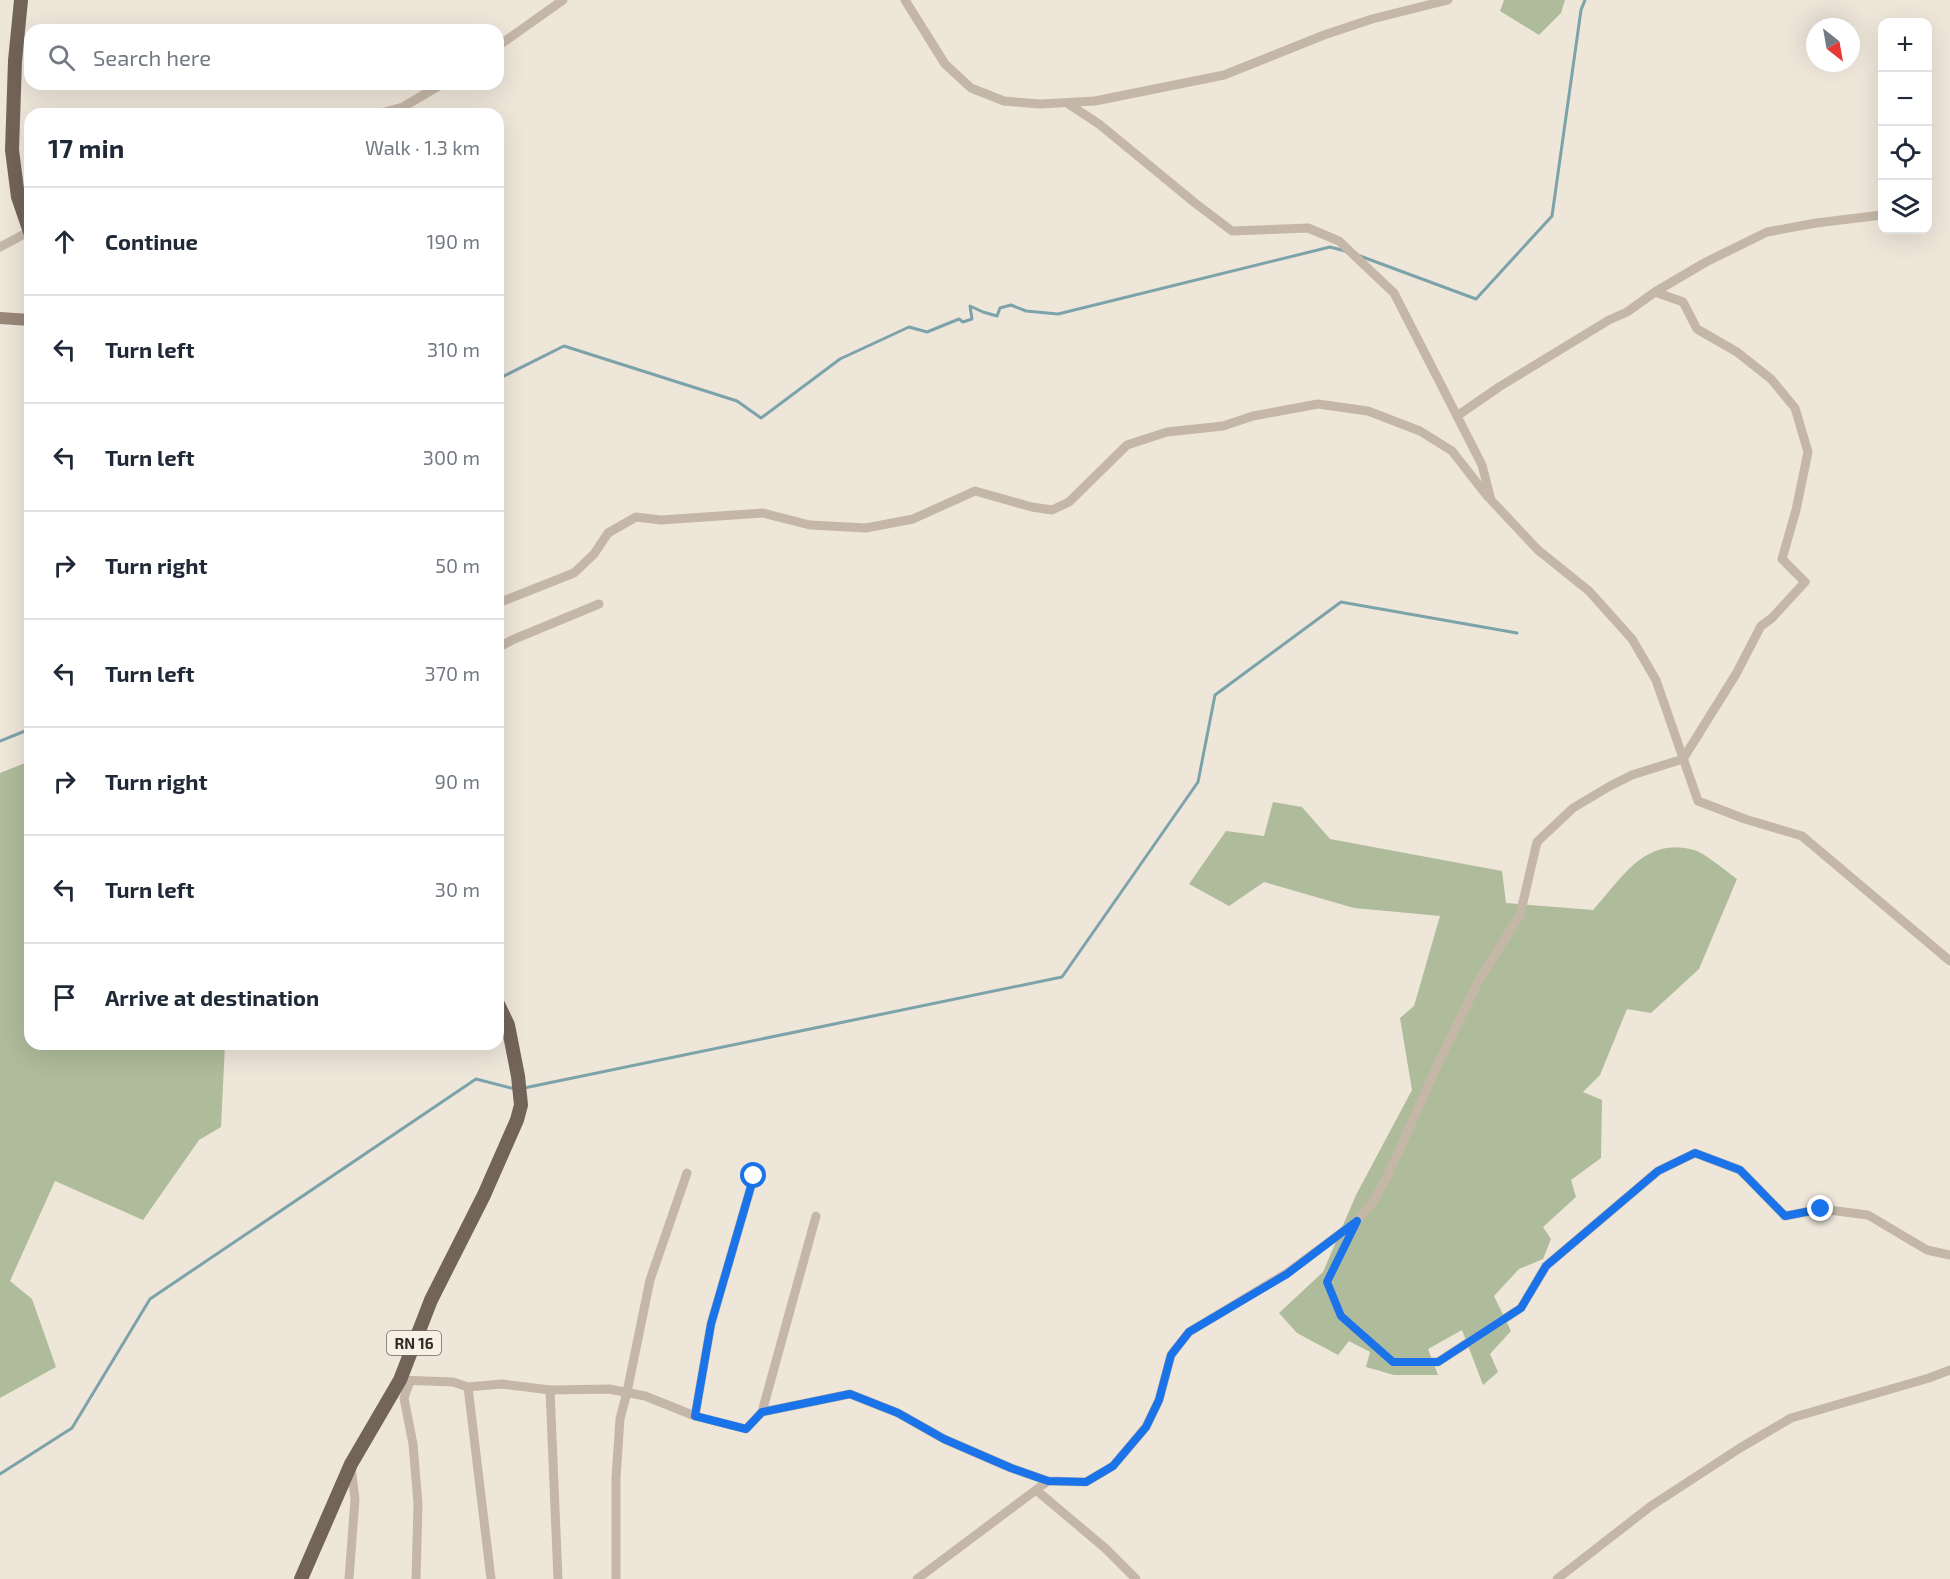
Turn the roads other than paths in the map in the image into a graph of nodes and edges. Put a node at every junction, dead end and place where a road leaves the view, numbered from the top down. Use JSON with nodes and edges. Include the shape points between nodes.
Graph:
{"nodes":[{"id":1,"x":21,"y":0,"type":"edge"},
{"id":2,"x":562,"y":0,"type":"edge"},
{"id":3,"x":905,"y":0,"type":"edge"},
{"id":4,"x":1448,"y":0,"type":"edge"},
{"id":5,"x":504,"y":42,"type":"edge"},
{"id":6,"x":432,"y":90,"type":"edge"},
{"id":7,"x":1067,"y":103,"type":"junction"},
{"id":8,"x":399,"y":108,"type":"edge"},
{"id":9,"x":24,"y":196,"type":"edge"},
{"id":10,"x":1878,"y":215,"type":"edge"},
{"id":11,"x":24,"y":234,"type":"edge"},
{"id":12,"x":0,"y":247,"type":"edge"},
{"id":13,"x":1655,"y":292,"type":"junction"},
{"id":14,"x":0,"y":318,"type":"edge"},
{"id":15,"x":24,"y":320,"type":"edge"},
{"id":16,"x":1457,"y":416,"type":"junction"},
{"id":17,"x":1491,"y":500,"type":"junction"},
{"id":18,"x":504,"y":601,"type":"edge"},
{"id":19,"x":598,"y":604,"type":"dead end"},
{"id":20,"x":504,"y":645,"type":"edge"},
{"id":21,"x":1683,"y":759,"type":"junction"},
{"id":22,"x":1950,"y":961,"type":"edge"},
{"id":23,"x":504,"y":1017,"type":"edge"},
{"id":24,"x":687,"y":1173,"type":"dead end"},
{"id":25,"x":754,"y":1176,"type":"dead end"},
{"id":26,"x":816,"y":1216,"type":"dead end"},
{"id":27,"x":1357,"y":1221,"type":"junction"},
{"id":28,"x":1950,"y":1255,"type":"edge"},
{"id":29,"x":1950,"y":1370,"type":"edge"},
{"id":30,"x":405,"y":1380,"type":"junction"},
{"id":31,"x":468,"y":1387,"type":"junction"},
{"id":32,"x":550,"y":1390,"type":"junction"},
{"id":33,"x":627,"y":1392,"type":"junction"},
{"id":34,"x":762,"y":1412,"type":"junction"},
{"id":35,"x":695,"y":1416,"type":"junction"},
{"id":36,"x":351,"y":1464,"type":"junction"},
{"id":37,"x":1048,"y":1481,"type":"junction"},
{"id":38,"x":1035,"y":1490,"type":"junction"},
{"id":39,"x":301,"y":1579,"type":"edge"},
{"id":40,"x":350,"y":1579,"type":"edge"},
{"id":41,"x":416,"y":1579,"type":"edge"},
{"id":42,"x":491,"y":1579,"type":"edge"},
{"id":43,"x":558,"y":1579,"type":"edge"},
{"id":44,"x":616,"y":1579,"type":"edge"},
{"id":45,"x":917,"y":1579,"type":"edge"},
{"id":46,"x":1136,"y":1579,"type":"edge"},
{"id":47,"x":1557,"y":1579,"type":"edge"}],
"edges":[{"from":1,"to":9,"type":"main road","via":[[12,150]]},
{"from":2,"to":5,"type":"street"},
{"from":3,"to":7,"type":"street","via":[[945,64],[971,88],[1004,101]]},
{"from":4,"to":7,"type":"street","via":[[1362,22],[1224,75]]},
{"from":6,"to":8,"type":"street"},
{"from":7,"to":16,"type":"street","via":[[1099,124],[1232,231],[1308,228],[1339,241],[1394,293]]},
{"from":10,"to":13,"type":"street","via":[[1767,232]]},
{"from":11,"to":12,"type":"street"},
{"from":13,"to":16,"type":"street"},
{"from":13,"to":21,"type":"street","via":[[1683,302],[1697,329],[1737,352],[1771,379],[1795,408],[1808,452],[1782,559],[1804,582],[1761,626]]},
{"from":14,"to":15,"type":"main road"},
{"from":16,"to":17,"type":"street","via":[[1482,465]]},
{"from":17,"to":18,"type":"street","via":[[1452,451],[1420,431],[1368,411],[1318,404],[1223,426],[1167,432],[1127,445],[1070,502],[1052,510],[975,491],[913,519],[866,528],[810,525],[763,513],[661,520],[636,517],[608,533],[574,573]]},
{"from":17,"to":21,"type":"street","via":[[1538,550],[1589,591],[1632,639],[1656,680]]},
{"from":19,"to":20,"type":"street"},
{"from":21,"to":22,"type":"street","via":[[1698,801],[1802,836]]},
{"from":21,"to":27,"type":"street","via":[[1610,786],[1573,808],[1537,842],[1520,915],[1479,980],[1388,1175]]},
{"from":23,"to":30,"type":"main road","number":"RN 16","via":[[518,1076],[521,1105],[517,1120],[431,1300]]},
{"from":24,"to":33,"type":"street","via":[[650,1280]]},
{"from":25,"to":35,"type":"street","via":[[711,1324]]},
{"from":26,"to":34,"type":"street"},
{"from":27,"to":28,"type":"street","via":[[1327,1282],[1341,1316],[1393,1362],[1438,1362],[1521,1308],[1546,1266],[1658,1171],[1695,1153],[1740,1170],[1785,1216],[1821,1209],[1868,1215],[1927,1250]]},
{"from":27,"to":37,"type":"street","via":[[1287,1274],[1189,1332],[1171,1355],[1159,1400],[1146,1427],[1113,1466],[1086,1482]]},
{"from":29,"to":47,"type":"street","via":[[1791,1419],[1651,1506]]},
{"from":30,"to":31,"type":"street","via":[[453,1382]]},
{"from":30,"to":36,"type":"main road","number":"RN 16"},
{"from":30,"to":41,"type":"street","via":[[418,1504]]},
{"from":31,"to":32,"type":"street","via":[[502,1384]]},
{"from":31,"to":42,"type":"street"},
{"from":32,"to":33,"type":"street"},
{"from":32,"to":43,"type":"street"},
{"from":33,"to":35,"type":"street"},
{"from":33,"to":44,"type":"street","via":[[620,1419],[616,1479]]},
{"from":34,"to":35,"type":"street","via":[[746,1429]]},
{"from":34,"to":37,"type":"street","via":[[850,1394],[898,1413],[944,1439]]},
{"from":36,"to":39,"type":"main road","number":"RN 16"},
{"from":36,"to":40,"type":"street","via":[[355,1499]]},
{"from":37,"to":38,"type":"street"},
{"from":38,"to":45,"type":"street"},
{"from":38,"to":46,"type":"street"}]}
